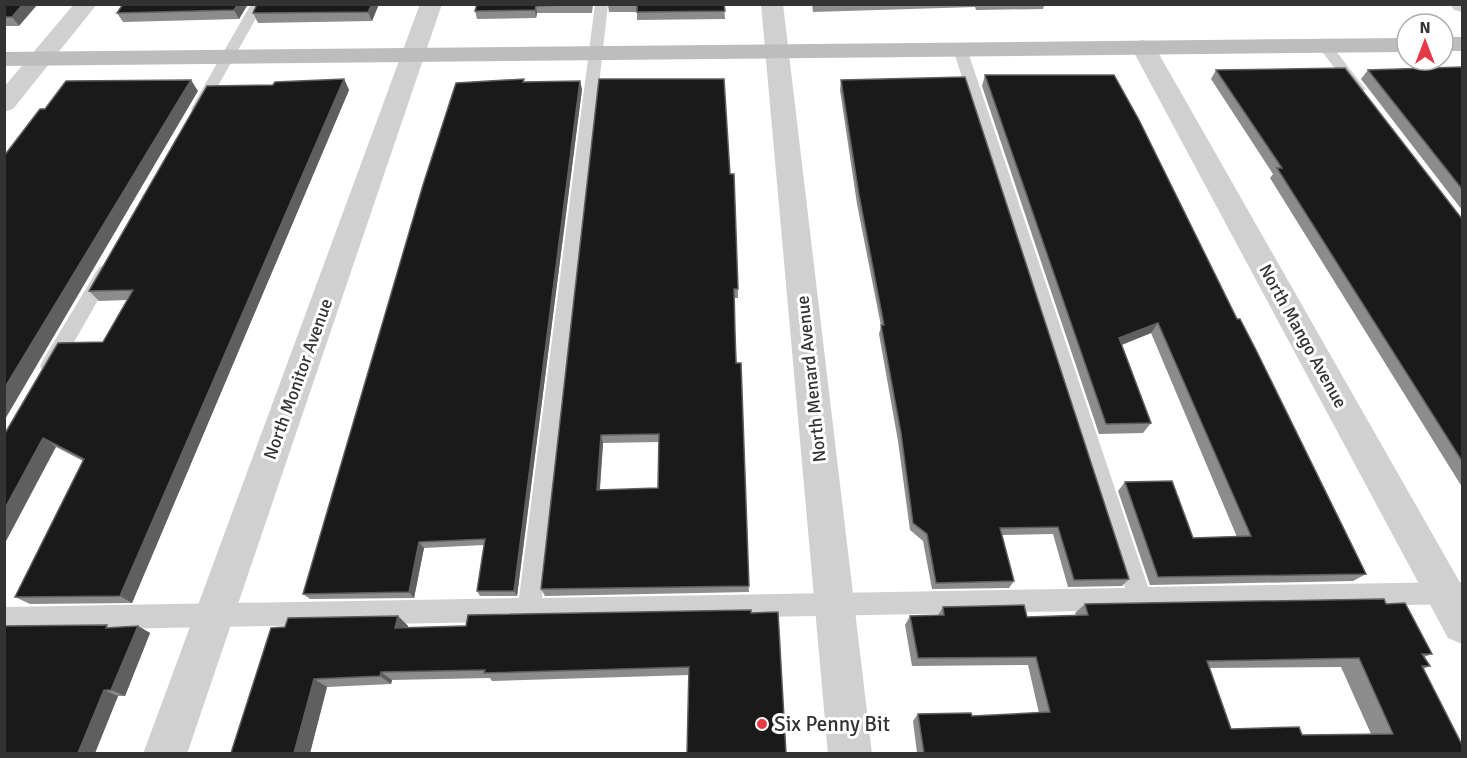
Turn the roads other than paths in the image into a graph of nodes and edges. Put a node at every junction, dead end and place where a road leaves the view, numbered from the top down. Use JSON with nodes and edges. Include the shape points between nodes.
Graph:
{"nodes":[{"id":1,"x":86,"y":4,"type":"edge"},
{"id":2,"x":258,"y":4,"type":"edge"},
{"id":3,"x":431,"y":4,"type":"edge"},
{"id":4,"x":602,"y":4,"type":"edge"},
{"id":5,"x":772,"y":4,"type":"edge"},
{"id":6,"x":1324,"y":45,"type":"junction"},
{"id":7,"x":1395,"y":45,"type":"edge"},
{"id":8,"x":1143,"y":47,"type":"junction"},
{"id":9,"x":960,"y":49,"type":"junction"},
{"id":10,"x":778,"y":51,"type":"junction"},
{"id":11,"x":596,"y":53,"type":"junction"},
{"id":12,"x":413,"y":55,"type":"junction"},
{"id":13,"x":229,"y":57,"type":"junction"},
{"id":14,"x":43,"y":58,"type":"junction"},
{"id":15,"x":4,"y":59,"type":"edge"},
{"id":16,"x":1368,"y":102,"type":"edge"},
{"id":17,"x":4,"y":104,"type":"edge"},
{"id":18,"x":189,"y":126,"type":"edge"},
{"id":19,"x":111,"y":261,"type":"edge"},
{"id":20,"x":40,"y":384,"type":"edge"},
{"id":21,"x":1454,"y":593,"type":"edge"},
{"id":22,"x":1140,"y":599,"type":"junction"},
{"id":23,"x":835,"y":604,"type":"junction"},
{"id":24,"x":529,"y":610,"type":"junction"},
{"id":25,"x":214,"y":616,"type":"junction"},
{"id":26,"x":4,"y":619,"type":"edge"},
{"id":27,"x":1462,"y":624,"type":"edge"},
{"id":28,"x":165,"y":753,"type":"edge"},
{"id":29,"x":850,"y":753,"type":"edge"}],
"edges":[{"from":1,"to":14,"type":"street"},
{"from":2,"to":13,"type":"lane"},
{"from":3,"to":12,"type":"street","name":"North Monitor Avenue"},
{"from":4,"to":11,"type":"lane"},
{"from":5,"to":10,"type":"street","name":"North Menard Avenue"},
{"from":6,"to":7,"type":"street"},
{"from":6,"to":8,"type":"street"},
{"from":6,"to":16,"type":"lane"},
{"from":8,"to":9,"type":"street"},
{"from":8,"to":21,"type":"street","name":"North Mango Avenue"},
{"from":9,"to":10,"type":"street"},
{"from":9,"to":22,"type":"lane"},
{"from":10,"to":11,"type":"street"},
{"from":10,"to":23,"type":"street","name":"North Menard Avenue"},
{"from":11,"to":12,"type":"street"},
{"from":11,"to":24,"type":"lane"},
{"from":12,"to":13,"type":"street"},
{"from":12,"to":25,"type":"street","name":"North Monitor Avenue"},
{"from":13,"to":14,"type":"street"},
{"from":13,"to":18,"type":"lane"},
{"from":14,"to":15,"type":"street"},
{"from":14,"to":17,"type":"street"},
{"from":19,"to":20,"type":"lane"},
{"from":21,"to":22,"type":"lane"},
{"from":21,"to":27,"type":"street","name":"North Mango Avenue"},
{"from":22,"to":23,"type":"lane"},
{"from":23,"to":24,"type":"lane"},
{"from":23,"to":29,"type":"street","name":"North Menard Avenue"},
{"from":24,"to":25,"type":"lane"},
{"from":25,"to":26,"type":"lane"},
{"from":25,"to":28,"type":"street","name":"North Monitor Avenue"}]}
